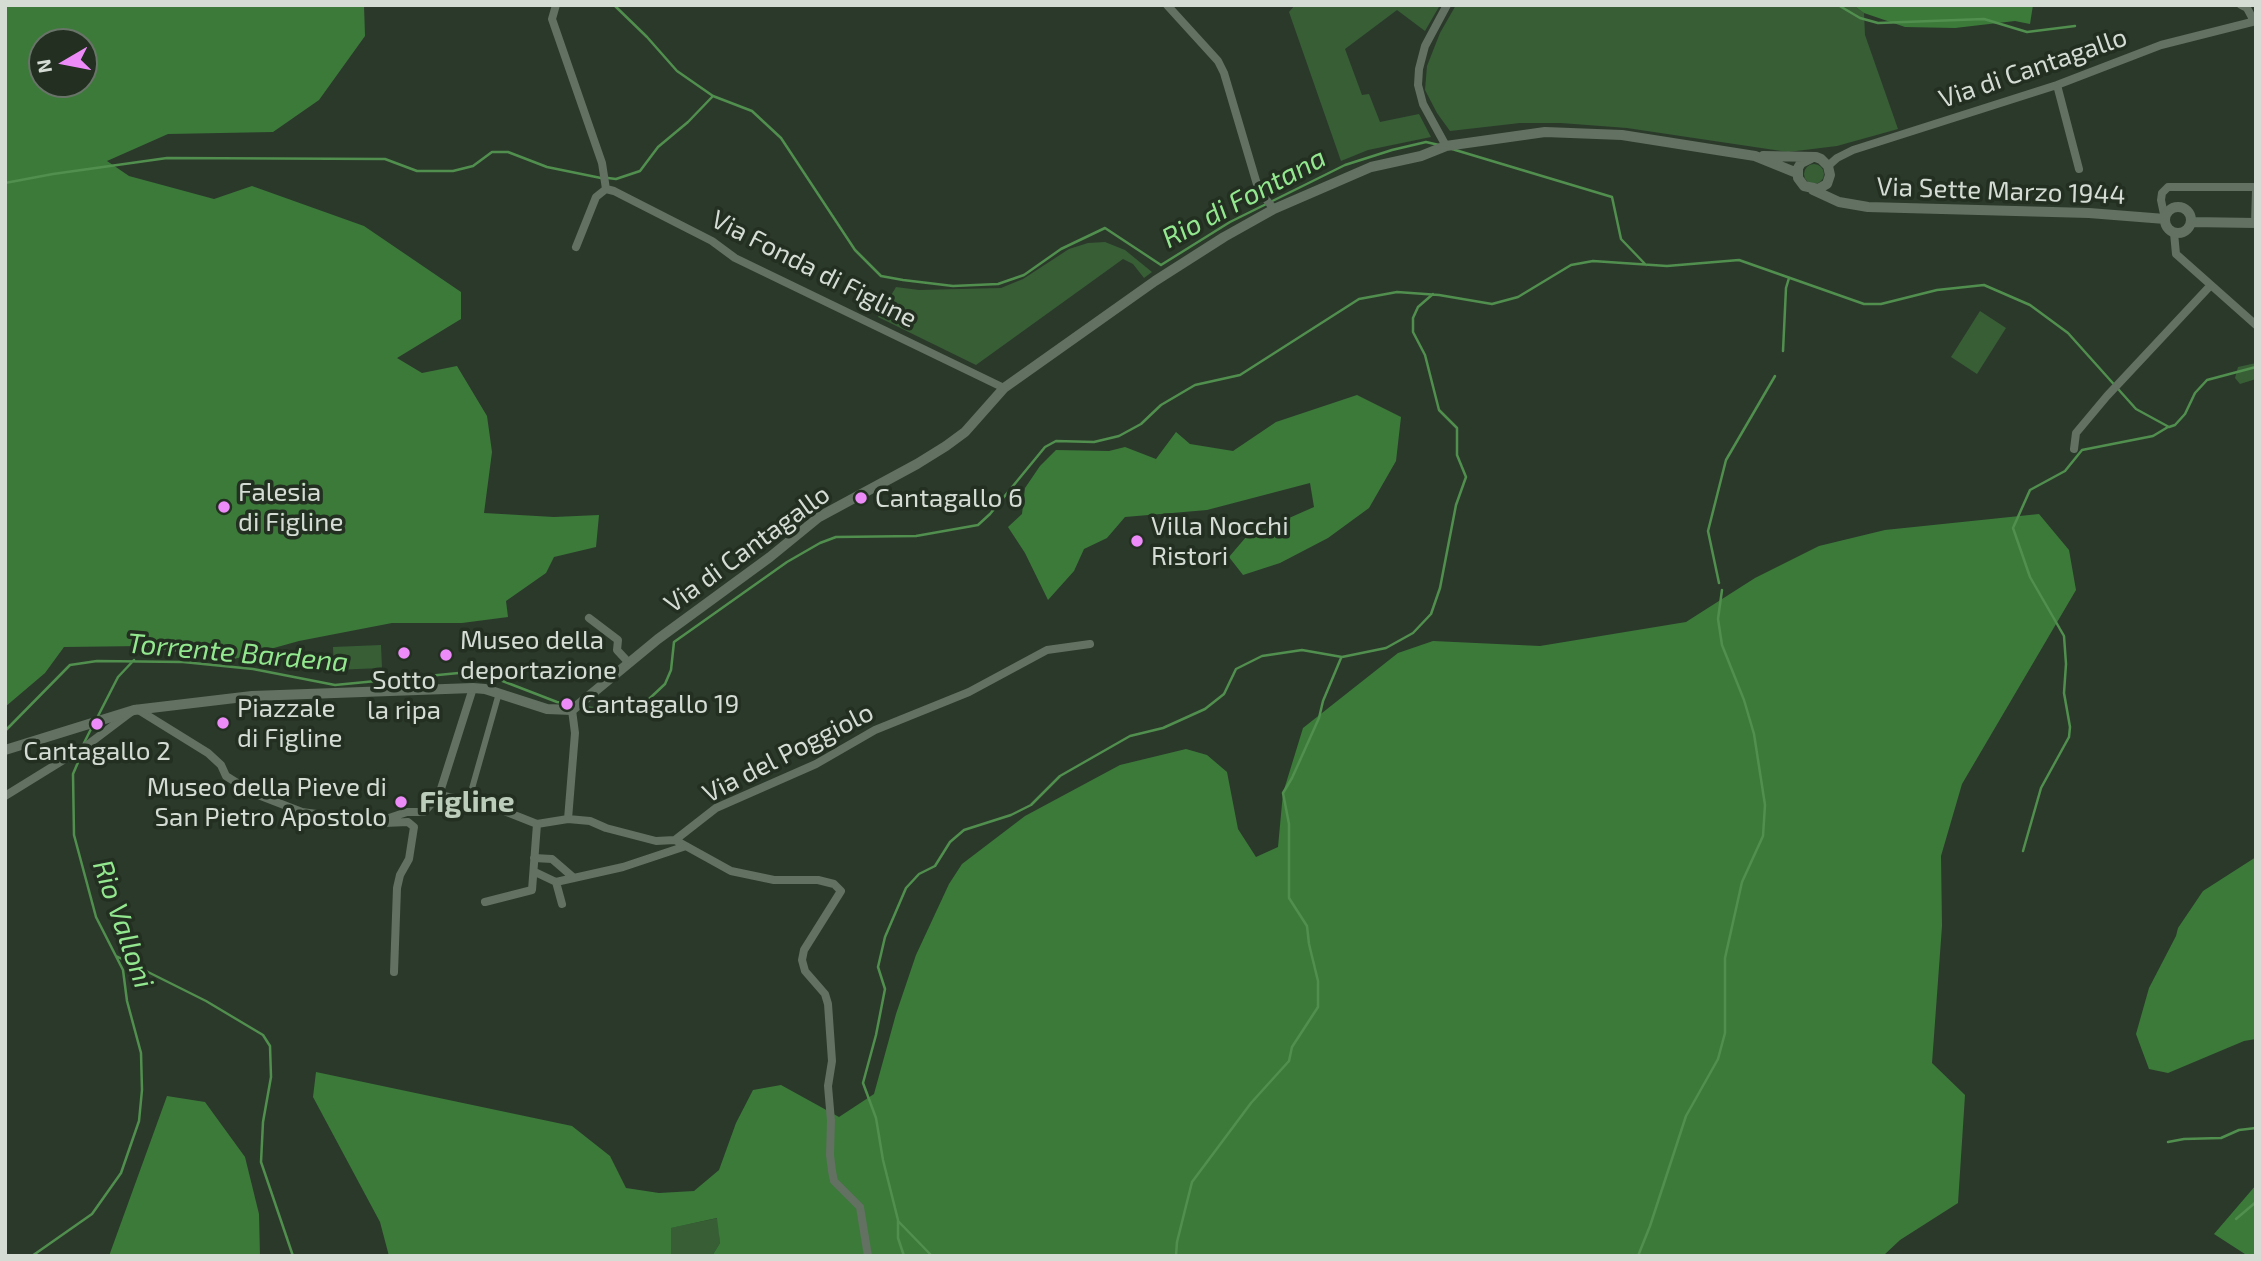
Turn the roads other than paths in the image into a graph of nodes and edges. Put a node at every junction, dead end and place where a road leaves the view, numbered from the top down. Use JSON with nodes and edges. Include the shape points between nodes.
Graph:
{"nodes":[{"id":1,"x":556,"y":5,"type":"edge"},
{"id":2,"x":1167,"y":5,"type":"edge"},
{"id":3,"x":1447,"y":5,"type":"edge"},
{"id":4,"x":2241,"y":5,"type":"edge"},
{"id":5,"x":2255,"y":21,"type":"edge"},
{"id":6,"x":2057,"y":85,"type":"junction"},
{"id":7,"x":1441,"y":148,"type":"junction"},
{"id":8,"x":1757,"y":156,"type":"junction"},
{"id":9,"x":1811,"y":158,"type":"junction"},
{"id":10,"x":1828,"y":166,"type":"junction"},
{"id":11,"x":2079,"y":169,"type":"dead end"},
{"id":12,"x":1797,"y":173,"type":"junction"},
{"id":13,"x":1829,"y":179,"type":"junction"},
{"id":14,"x":606,"y":189,"type":"junction"},
{"id":15,"x":2256,"y":189,"type":"edge"},
{"id":16,"x":1813,"y":190,"type":"junction"},
{"id":17,"x":1836,"y":200,"type":"junction"},
{"id":18,"x":1273,"y":208,"type":"junction"},
{"id":19,"x":2165,"y":219,"type":"junction"},
{"id":20,"x":2191,"y":222,"type":"junction"},
{"id":21,"x":2255,"y":223,"type":"edge"},
{"id":22,"x":2174,"y":233,"type":"junction"},
{"id":23,"x":576,"y":247,"type":"dead end"},
{"id":24,"x":2210,"y":286,"type":"junction"},
{"id":25,"x":2256,"y":326,"type":"edge"},
{"id":26,"x":1004,"y":388,"type":"junction"},
{"id":27,"x":2074,"y":449,"type":"dead end"},
{"id":28,"x":589,"y":618,"type":"dead end"},
{"id":29,"x":1090,"y":644,"type":"dead end"},
{"id":30,"x":629,"y":663,"type":"junction"},
{"id":31,"x":473,"y":688,"type":"junction"},
{"id":32,"x":499,"y":693,"type":"junction"},
{"id":33,"x":576,"y":706,"type":"junction"},
{"id":34,"x":136,"y":709,"type":"junction"},
{"id":35,"x":5,"y":750,"type":"edge"},
{"id":36,"x":439,"y":795,"type":"junction"},
{"id":37,"x":5,"y":796,"type":"edge"},
{"id":38,"x":469,"y":799,"type":"junction"},
{"id":39,"x":568,"y":819,"type":"junction"},
{"id":40,"x":384,"y":823,"type":"junction"},
{"id":41,"x":537,"y":824,"type":"junction"},
{"id":42,"x":675,"y":840,"type":"junction"},
{"id":43,"x":686,"y":846,"type":"junction"},
{"id":44,"x":534,"y":858,"type":"junction"},
{"id":45,"x":535,"y":872,"type":"junction"},
{"id":46,"x":574,"y":878,"type":"junction"},
{"id":47,"x":556,"y":882,"type":"junction"},
{"id":48,"x":485,"y":902,"type":"dead end"},
{"id":49,"x":562,"y":904,"type":"dead end"},
{"id":50,"x":394,"y":972,"type":"dead end"},
{"id":51,"x":868,"y":1256,"type":"edge"}],
"edges":[{"from":1,"to":14,"type":"street","via":[[552,19],[603,163]]},
{"from":2,"to":18,"type":"street","via":[[1218,61],[1257,186]]},
{"from":3,"to":7,"type":"street","via":[[1425,46],[1418,85]]},
{"from":4,"to":5,"type":"street"},
{"from":5,"to":6,"type":"street","name":"Via di Cantagallo","via":[[2161,45]]},
{"from":6,"to":10,"type":"street","name":"Via di Cantagallo","via":[[1853,150]]},
{"from":6,"to":11,"type":"street"},
{"from":7,"to":8,"type":"street","name":"Via di Cantagallo","via":[[1545,132],[1622,135]]},
{"from":7,"to":18,"type":"street","name":"Via di Cantagallo","via":[[1371,167]]},
{"from":8,"to":9,"type":"street"},
{"from":8,"to":12,"type":"street"},
{"from":9,"to":10,"type":"street"},
{"from":9,"to":12,"type":"street","via":[[1801,163]]},
{"from":10,"to":13,"type":"street"},
{"from":12,"to":16,"type":"street","via":[[1800,183]]},
{"from":13,"to":16,"type":"street"},
{"from":13,"to":17,"type":"street"},
{"from":14,"to":23,"type":"street","via":[[596,197]]},
{"from":14,"to":26,"type":"street","name":"Via Fonda di Figline","via":[[712,241],[734,258]]},
{"from":15,"to":19,"type":"street","via":[[2168,187],[2161,200]]},
{"from":15,"to":21,"type":"street"},
{"from":16,"to":17,"type":"street","name":"Via Sette Marzo 1944"},
{"from":17,"to":19,"type":"street","name":"Via Sette Marzo 1944","via":[[1868,207]]},
{"from":18,"to":26,"type":"street","name":"Via di Cantagallo","via":[[1155,281]]},
{"from":19,"to":20,"type":"street","name":"Via Sette Marzo 1944","via":[[2178,207],[2187,211]]},
{"from":19,"to":22,"type":"street"},
{"from":20,"to":21,"type":"street","name":"Via Sette Marzo 1944"},
{"from":20,"to":22,"type":"street","via":[[2187,230]]},
{"from":22,"to":24,"type":"street","via":[[2176,254]]},
{"from":24,"to":25,"type":"street"},
{"from":24,"to":27,"type":"street","via":[[2076,433]]},
{"from":26,"to":30,"type":"street","name":"Via di Cantagallo","via":[[965,432],[946,446],[819,517]]},
{"from":28,"to":30,"type":"street","via":[[618,640],[617,650]]},
{"from":29,"to":42,"type":"street","name":"Via del Poggiolo","via":[[1047,650],[969,692],[875,730],[816,764],[716,808]]},
{"from":30,"to":33,"type":"street","name":"Via di Cantagallo"},
{"from":31,"to":32,"type":"street"},
{"from":31,"to":34,"type":"street","via":[[252,696]]},
{"from":31,"to":36,"type":"street"},
{"from":32,"to":33,"type":"street","via":[[547,709]]},
{"from":32,"to":38,"type":"street"},
{"from":33,"to":39,"type":"street"},
{"from":34,"to":35,"type":"street"},
{"from":34,"to":37,"type":"street"},
{"from":34,"to":40,"type":"street","via":[[208,753],[226,776],[253,793],[302,811]]},
{"from":36,"to":38,"type":"street"},
{"from":36,"to":40,"type":"street","via":[[424,812],[407,812],[386,818]]},
{"from":38,"to":41,"type":"street"},
{"from":39,"to":41,"type":"street"},
{"from":39,"to":42,"type":"street","via":[[656,841]]},
{"from":40,"to":50,"type":"street","via":[[408,822],[414,827],[409,859],[397,888]]},
{"from":41,"to":44,"type":"street"},
{"from":42,"to":43,"type":"street"},
{"from":43,"to":46,"type":"street"},
{"from":43,"to":51,"type":"street","via":[[731,871],[774,880],[818,880],[841,891],[802,960],[828,1004],[834,1181],[860,1208]]},
{"from":44,"to":45,"type":"street"},
{"from":44,"to":46,"type":"street","via":[[552,859]]},
{"from":45,"to":47,"type":"street"},
{"from":45,"to":48,"type":"street","via":[[532,890]]},
{"from":46,"to":47,"type":"street"},
{"from":47,"to":49,"type":"street"}]}
